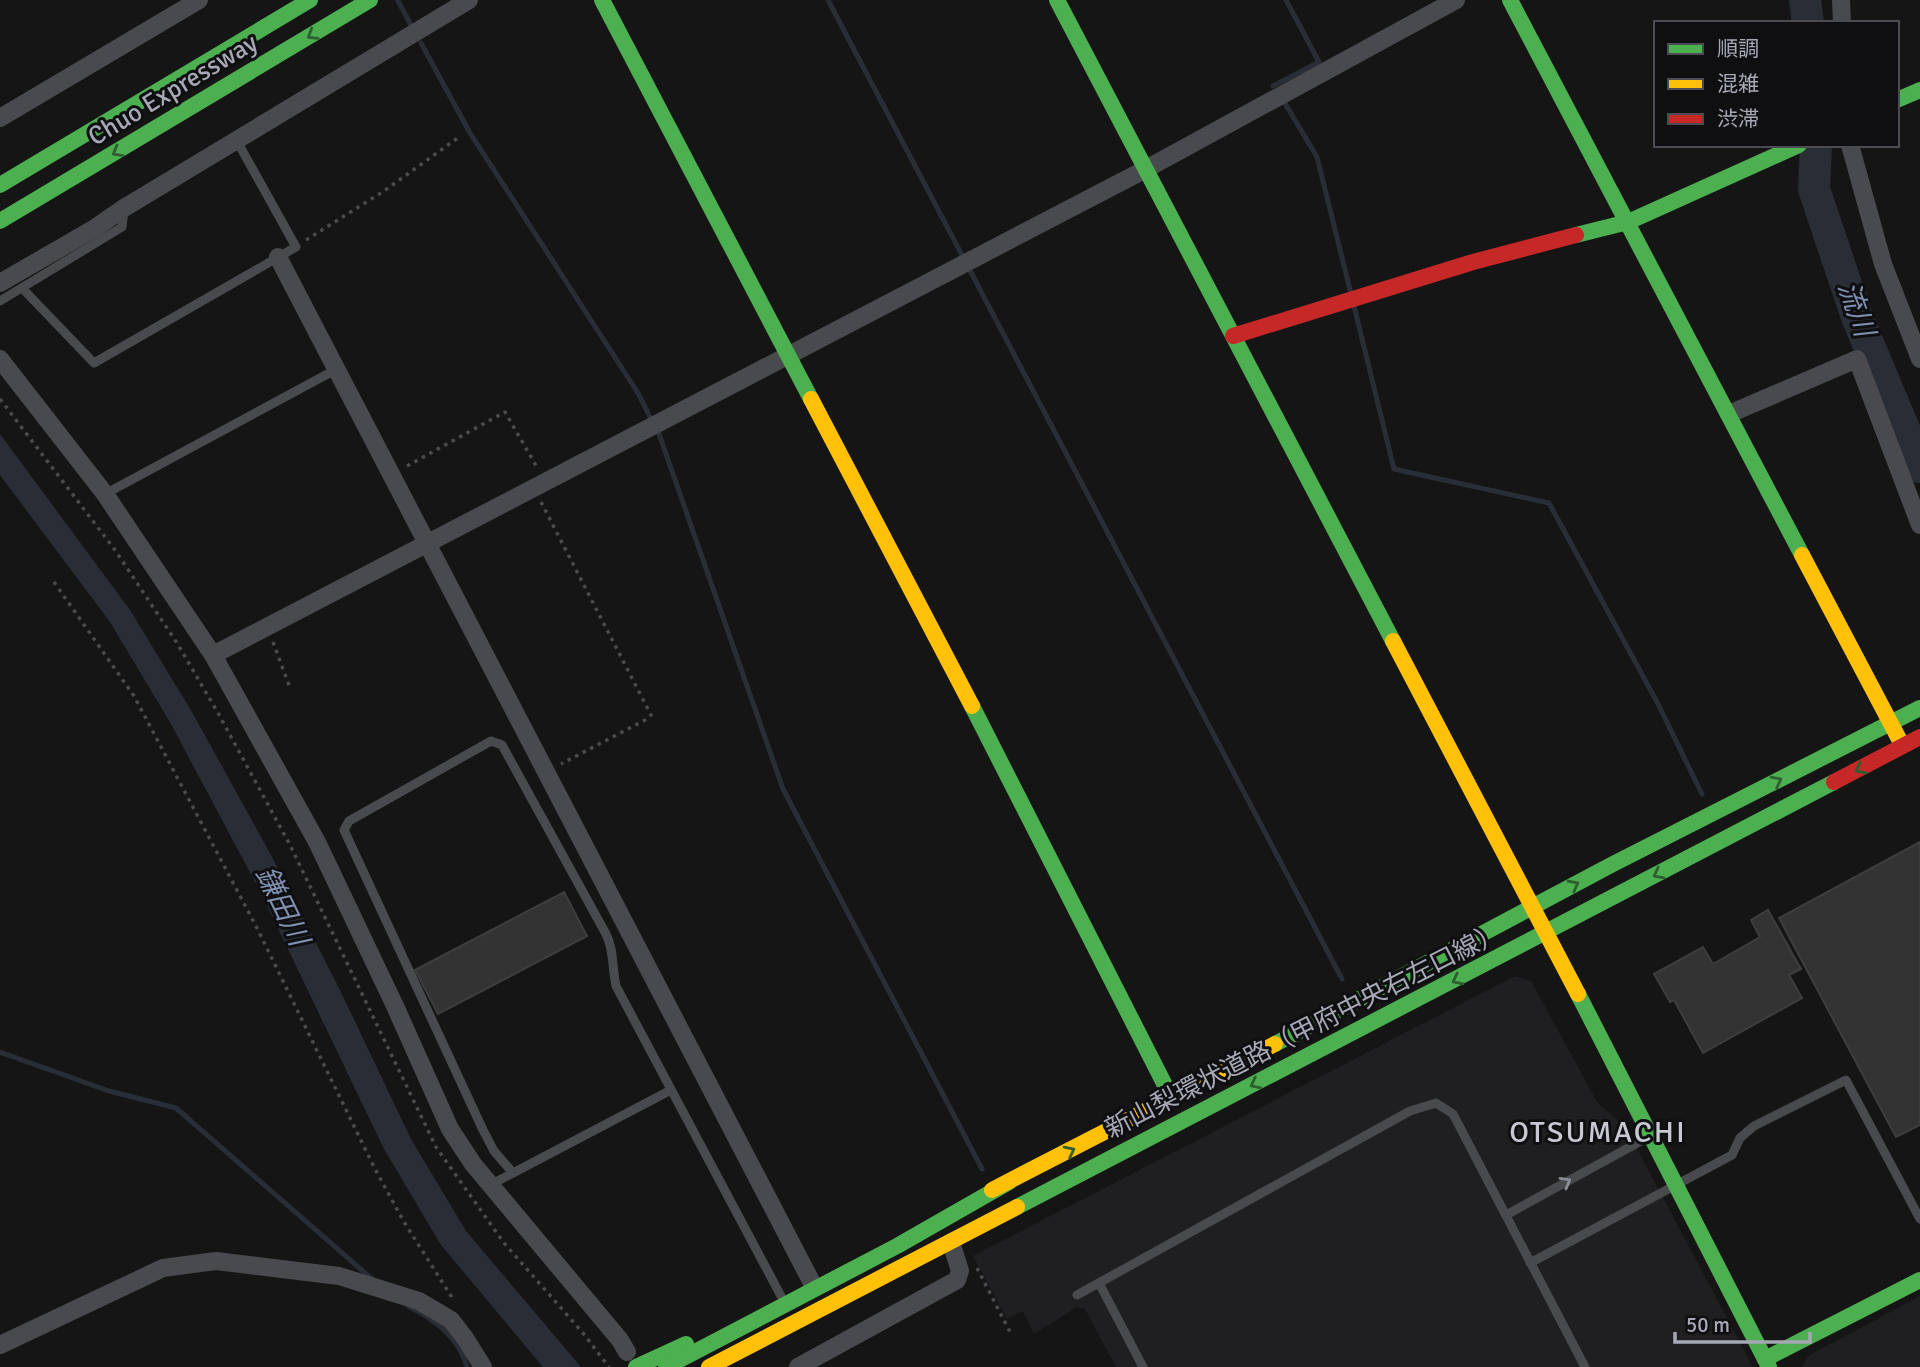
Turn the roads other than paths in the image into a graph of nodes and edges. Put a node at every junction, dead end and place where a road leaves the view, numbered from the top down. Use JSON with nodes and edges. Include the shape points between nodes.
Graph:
{"nodes":[{"id":1,"x":199,"y":0,"type":"edge"},
{"id":2,"x":310,"y":0,"type":"edge"},
{"id":3,"x":370,"y":0,"type":"edge"},
{"id":4,"x":469,"y":0,"type":"edge"},
{"id":5,"x":602,"y":0,"type":"edge"},
{"id":6,"x":1058,"y":0,"type":"edge"},
{"id":7,"x":1456,"y":0,"type":"edge"},
{"id":8,"x":1510,"y":0,"type":"edge"},
{"id":9,"x":1841,"y":0,"type":"edge"},
{"id":10,"x":1842,"y":21,"type":"edge"},
{"id":11,"x":1920,"y":90,"type":"edge"},
{"id":12,"x":1899,"y":99,"type":"edge"},
{"id":13,"x":0,"y":118,"type":"edge"},
{"id":14,"x":237,"y":141,"type":"junction"},
{"id":15,"x":1795,"y":147,"type":"edge"},
{"id":16,"x":1851,"y":147,"type":"edge"},
{"id":17,"x":1146,"y":169,"type":"junction"},
{"id":18,"x":0,"y":184,"type":"edge"},
{"id":19,"x":124,"y":208,"type":"junction"},
{"id":20,"x":0,"y":221,"type":"edge"},
{"id":21,"x":1628,"y":222,"type":"junction"},
{"id":22,"x":278,"y":257,"type":"junction"},
{"id":23,"x":0,"y":283,"type":"edge"},
{"id":24,"x":22,"y":288,"type":"junction"},
{"id":25,"x":0,"y":301,"type":"edge"},
{"id":26,"x":1233,"y":336,"type":"junction"},
{"id":27,"x":786,"y":355,"type":"junction"},
{"id":28,"x":1919,"y":356,"type":"edge"},
{"id":29,"x":0,"y":359,"type":"edge"},
{"id":30,"x":335,"y":370,"type":"junction"},
{"id":31,"x":1729,"y":414,"type":"junction"},
{"id":32,"x":105,"y":494,"type":"junction"},
{"id":33,"x":1920,"y":526,"type":"edge"},
{"id":34,"x":426,"y":544,"type":"junction"},
{"id":35,"x":213,"y":655,"type":"junction"},
{"id":36,"x":1920,"y":708,"type":"edge"},
{"id":37,"x":1891,"y":723,"type":"junction"},
{"id":38,"x":1920,"y":737,"type":"edge"},
{"id":39,"x":1903,"y":746,"type":"junction"},
{"id":40,"x":1532,"y":908,"type":"junction"},
{"id":41,"x":1545,"y":933,"type":"junction"},
{"id":42,"x":631,"y":934,"type":"junction"},
{"id":43,"x":612,"y":945,"type":"junction"},
{"id":44,"x":671,"y":1090,"type":"junction"},
{"id":45,"x":1172,"y":1099,"type":"junction"},
{"id":46,"x":1652,"y":1135,"type":"junction"},
{"id":47,"x":513,"y":1173,"type":"junction"},
{"id":48,"x":1009,"y":1182,"type":"junction"},
{"id":49,"x":1676,"y":1184,"type":"junction"},
{"id":50,"x":490,"y":1185,"type":"junction"},
{"id":51,"x":1506,"y":1215,"type":"junction"},
{"id":52,"x":1920,"y":1219,"type":"edge"},
{"id":53,"x":951,"y":1242,"type":"junction"},
{"id":54,"x":1531,"y":1263,"type":"junction"},
{"id":55,"x":1920,"y":1280,"type":"edge"},
{"id":56,"x":811,"y":1281,"type":"junction"},
{"id":57,"x":1099,"y":1283,"type":"junction"},
{"id":58,"x":1077,"y":1295,"type":"dead end"},
{"id":59,"x":781,"y":1296,"type":"junction"},
{"id":60,"x":0,"y":1345,"type":"edge"},
{"id":61,"x":632,"y":1360,"type":"edge"},
{"id":62,"x":1767,"y":1363,"type":"edge"},
{"id":63,"x":483,"y":1367,"type":"edge"},
{"id":64,"x":666,"y":1367,"type":"edge"},
{"id":65,"x":709,"y":1367,"type":"edge"},
{"id":66,"x":799,"y":1367,"type":"edge"},
{"id":67,"x":1143,"y":1367,"type":"edge"},
{"id":68,"x":1586,"y":1367,"type":"edge"}],
"edges":[{"from":1,"to":13,"type":"street"},
{"from":2,"to":18,"type":"main road","name":"Chuo Expressway"},
{"from":3,"to":20,"type":"main road","name":"Chuo Expressway","one_way":true},
{"from":4,"to":14,"type":"street"},
{"from":5,"to":27,"type":"main road"},
{"from":6,"to":17,"type":"main road"},
{"from":7,"to":17,"type":"street"},
{"from":8,"to":21,"type":"main road"},
{"from":9,"to":10,"type":"street"},
{"from":11,"to":12,"type":"main road"},
{"from":14,"to":19,"type":"street"},
{"from":14,"to":22,"type":"lane","via":[[296,247]]},
{"from":15,"to":21,"type":"main road"},
{"from":16,"to":28,"type":"street","via":[[1883,264]]},
{"from":17,"to":26,"type":"main road"},
{"from":17,"to":27,"type":"street"},
{"from":19,"to":23,"type":"street"},
{"from":19,"to":24,"type":"lane","via":[[122,227]]},
{"from":21,"to":26,"type":"main road","via":[[1473,262]]},
{"from":21,"to":31,"type":"main road"},
{"from":22,"to":24,"type":"lane","via":[[94,363]]},
{"from":22,"to":30,"type":"street"},
{"from":24,"to":25,"type":"lane"},
{"from":26,"to":40,"type":"main road"},
{"from":27,"to":34,"type":"street"},
{"from":27,"to":45,"type":"main road","via":[[970,702]]},
{"from":29,"to":32,"type":"street"},
{"from":30,"to":32,"type":"lane"},
{"from":30,"to":34,"type":"street"},
{"from":31,"to":33,"type":"street","via":[[1857,359]]},
{"from":31,"to":37,"type":"main road"},
{"from":32,"to":35,"type":"street"},
{"from":34,"to":35,"type":"street"},
{"from":34,"to":42,"type":"street"},
{"from":35,"to":50,"type":"street","via":[[317,842],[450,1129]]},
{"from":36,"to":37,"type":"main road","name":"新山梨環状道路（甲府中央右左口線）"},
{"from":37,"to":39,"type":"main road"},
{"from":40,"to":37,"type":"main road","name":"新山梨環状道路（甲府中央右左口線）","one_way":true},
{"from":38,"to":39,"type":"main road","name":"新山梨環状道路（甲府中央右左口線）"},
{"from":39,"to":41,"type":"main road","name":"新山梨環状道路（甲府中央右左口線）","one_way":true},
{"from":40,"to":41,"type":"main road"},
{"from":40,"to":45,"type":"main road","name":"新山梨環状道路（甲府中央右左口線）"},
{"from":41,"to":46,"type":"main road"},
{"from":41,"to":53,"type":"main road","name":"新山梨環状道路（甲府中央右左口線）","one_way":true},
{"from":42,"to":43,"type":"lane"},
{"from":42,"to":56,"type":"street"},
{"from":43,"to":44,"type":"lane","via":[[616,986]]},
{"from":43,"to":47,"type":"lane","via":[[502,745],[491,741],[349,821],[344,830],[483,1130]]},
{"from":44,"to":47,"type":"lane"},
{"from":44,"to":59,"type":"lane"},
{"from":48,"to":45,"type":"main road","name":"新山梨環状道路（甲府中央右左口線）","one_way":true},
{"from":46,"to":49,"type":"main road"},
{"from":51,"to":46,"type":"lane","one_way":true},
{"from":47,"to":50,"type":"lane"},
{"from":48,"to":56,"type":"main road"},
{"from":48,"to":64,"type":"main road","via":[[897,1247]]},
{"from":49,"to":52,"type":"lane","via":[[1732,1155],[1754,1126],[1846,1080]]},
{"from":49,"to":54,"type":"lane"},
{"from":49,"to":62,"type":"main road"},
{"from":50,"to":61,"type":"street"},
{"from":51,"to":54,"type":"lane"},
{"from":51,"to":57,"type":"lane","via":[[1453,1114],[1436,1103],[1410,1111]]},
{"from":53,"to":65,"type":"main road","name":"新山梨環状道路（甲府中央右左口線）"},
{"from":53,"to":66,"type":"street","via":[[960,1271],[957,1280]]},
{"from":54,"to":68,"type":"lane"},
{"from":55,"to":62,"type":"main road"},
{"from":56,"to":59,"type":"main road"},
{"from":57,"to":58,"type":"lane"},
{"from":57,"to":67,"type":"lane"},
{"from":59,"to":61,"type":"main road"},
{"from":60,"to":63,"type":"street","via":[[163,1268],[216,1261],[339,1276],[419,1301],[451,1320]]}]}
